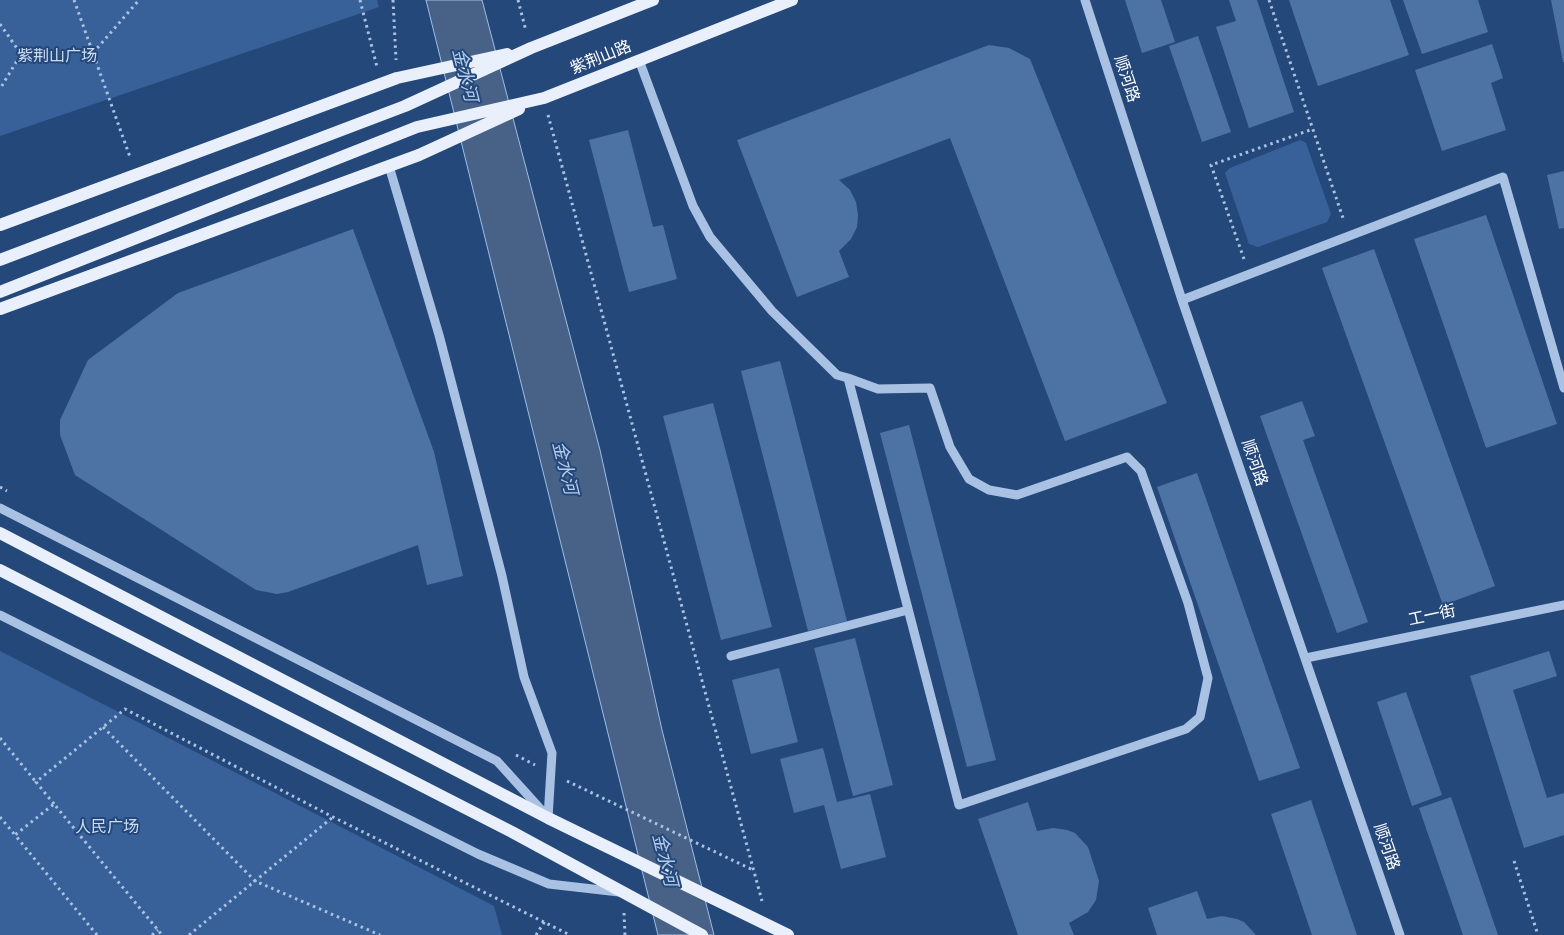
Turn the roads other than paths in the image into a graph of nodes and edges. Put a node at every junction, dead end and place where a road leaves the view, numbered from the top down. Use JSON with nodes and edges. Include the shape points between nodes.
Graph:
{"nodes":[{"id":1,"x":653,"y":0,"type":"edge"},
{"id":2,"x":792,"y":0,"type":"edge"},
{"id":3,"x":1085,"y":0,"type":"edge"},
{"id":4,"x":531,"y":48,"type":"junction"},
{"id":5,"x":639,"y":60,"type":"junction"},
{"id":6,"x":544,"y":98,"type":"junction"},
{"id":7,"x":389,"y":166,"type":"junction"},
{"id":8,"x":0,"y":225,"type":"edge"},
{"id":9,"x":0,"y":260,"type":"edge"},
{"id":10,"x":0,"y":292,"type":"edge"},
{"id":11,"x":1182,"y":300,"type":"junction"},
{"id":12,"x":0,"y":309,"type":"edge"},
{"id":13,"x":848,"y":378,"type":"junction"},
{"id":14,"x":1564,"y":388,"type":"edge"},
{"id":15,"x":0,"y":508,"type":"edge"},
{"id":16,"x":0,"y":533,"type":"edge"},
{"id":17,"x":0,"y":570,"type":"edge"},
{"id":18,"x":1564,"y":605,"type":"edge"},
{"id":19,"x":908,"y":610,"type":"junction"},
{"id":20,"x":0,"y":614,"type":"edge"},
{"id":21,"x":731,"y":656,"type":"dead end"},
{"id":22,"x":1306,"y":658,"type":"junction"},
{"id":23,"x":548,"y":818,"type":"junction"},
{"id":24,"x":624,"y":893,"type":"junction"},
{"id":25,"x":702,"y":935,"type":"edge"},
{"id":26,"x":788,"y":935,"type":"edge"},
{"id":27,"x":1400,"y":935,"type":"edge"}],
"edges":[{"from":1,"to":4,"type":"main road"},
{"from":2,"to":5,"type":"main road","name":"紫荆山路"},
{"from":3,"to":11,"type":"street","name":"顺河路"},
{"from":4,"to":8,"type":"main road","bridge":true,"via":[[397,78]]},
{"from":4,"to":9,"type":"main road","via":[[405,106]]},
{"from":5,"to":6,"type":"main road","name":"紫荆山路"},
{"from":5,"to":13,"type":"street","via":[[693,206],[710,237],[743,279],[808,348],[837,375]]},
{"from":6,"to":7,"type":"main road"},
{"from":6,"to":10,"type":"main road","name":"紫荆山路","via":[[417,127]]},
{"from":7,"to":12,"type":"main road"},
{"from":7,"to":23,"type":"street","via":[[442,344],[502,576],[524,678],[552,753]]},
{"from":11,"to":14,"type":"street","via":[[1503,177]]},
{"from":11,"to":22,"type":"street","name":"顺河路"},
{"from":13,"to":19,"type":"street"},
{"from":13,"to":19,"type":"street","via":[[878,389],[930,388],[950,447],[970,478],[989,490],[1017,495],[1127,457],[1141,471],[1188,603],[1208,678],[1200,717],[1186,729],[959,805]]},
{"from":15,"to":23,"type":"street","via":[[498,762]]},
{"from":16,"to":23,"type":"main road"},
{"from":17,"to":24,"type":"main road","via":[[512,832]]},
{"from":18,"to":22,"type":"street","name":"工一街"},
{"from":19,"to":21,"type":"street"},
{"from":20,"to":24,"type":"street","via":[[478,854],[549,884]]},
{"from":22,"to":27,"type":"street","name":"顺河路"},
{"from":23,"to":26,"type":"main road"},
{"from":24,"to":25,"type":"main road"}]}
